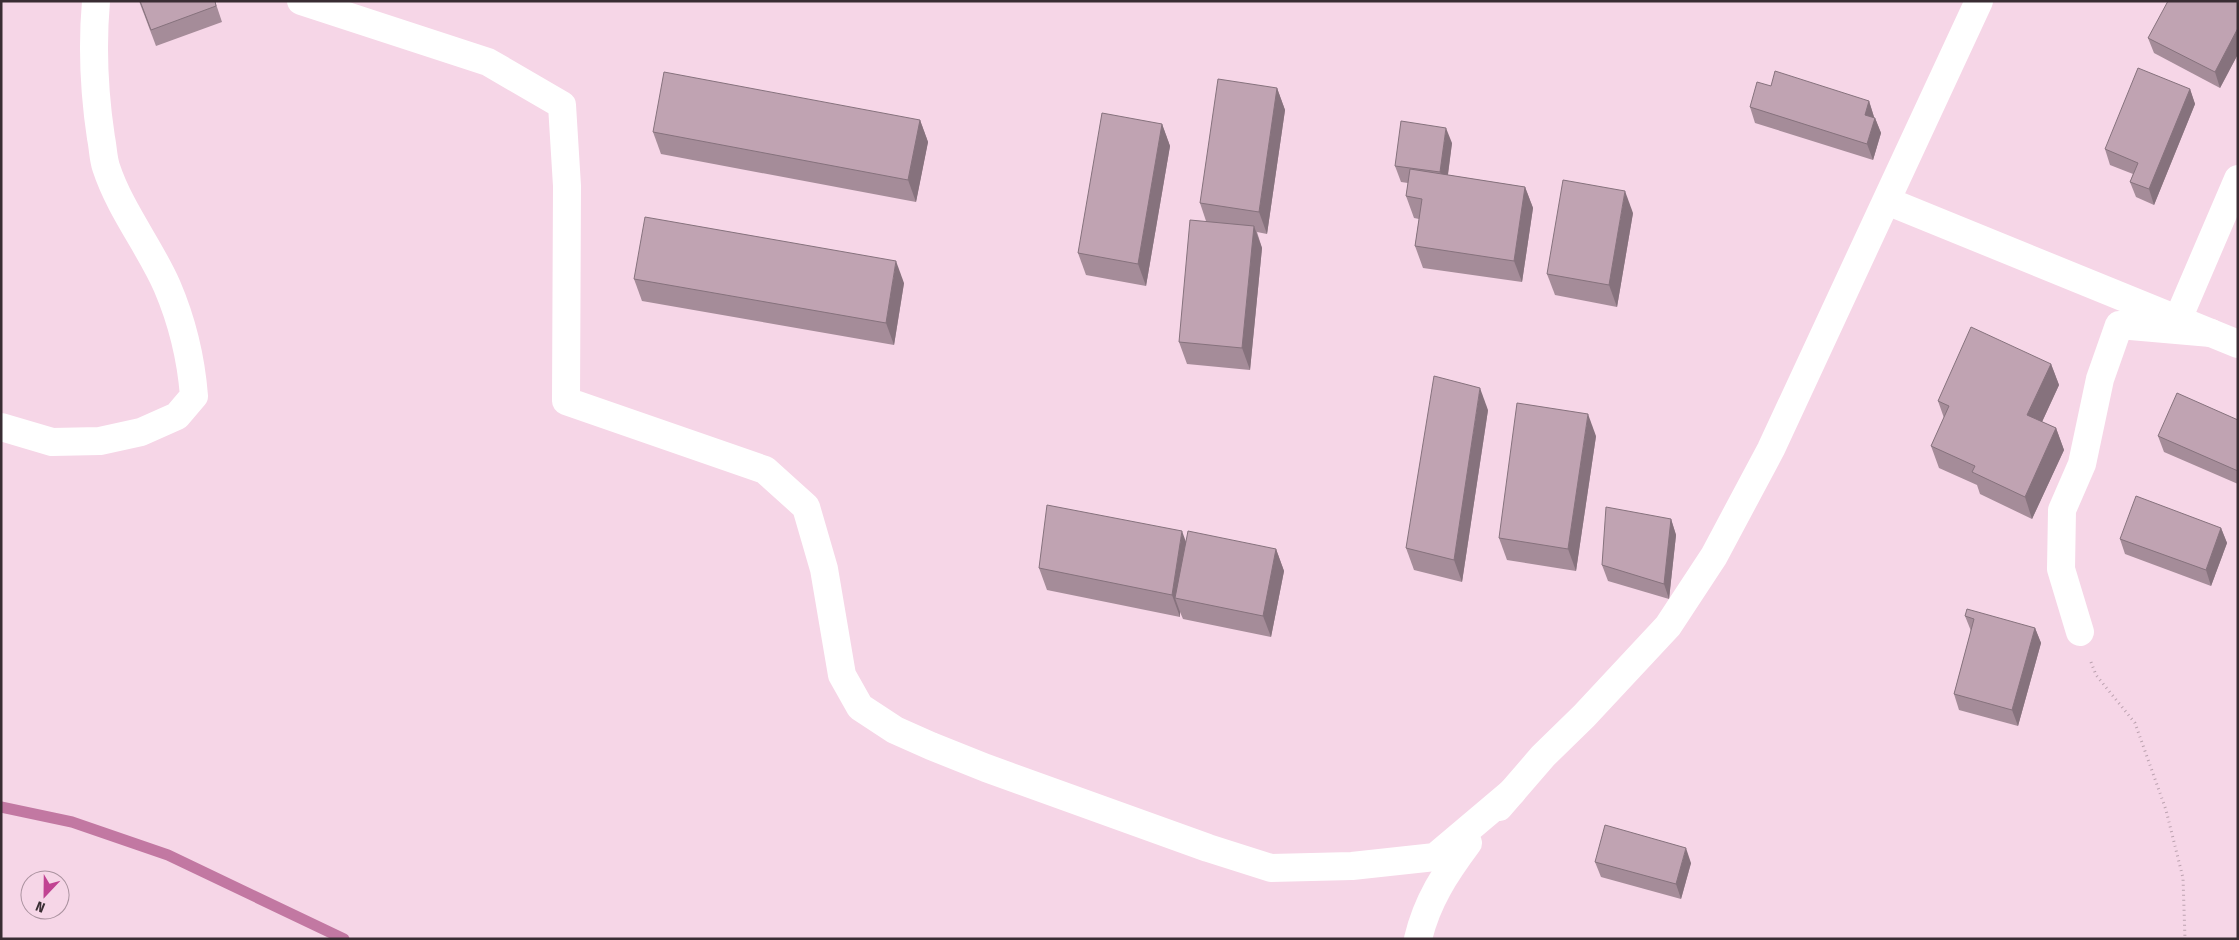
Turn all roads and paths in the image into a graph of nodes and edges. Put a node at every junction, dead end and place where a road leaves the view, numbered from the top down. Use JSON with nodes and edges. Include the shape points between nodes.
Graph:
{"nodes":[{"id":1,"x":96,"y":1,"type":"edge"},
{"id":2,"x":301,"y":1,"type":"edge"},
{"id":3,"x":1979,"y":1,"type":"edge"},
{"id":4,"x":2238,"y":179,"type":"edge"},
{"id":5,"x":1887,"y":201,"type":"junction"},
{"id":6,"x":2178,"y":319,"type":"junction"},
{"id":7,"x":2211,"y":333,"type":"junction"},
{"id":8,"x":2238,"y":344,"type":"edge"},
{"id":9,"x":1,"y":427,"type":"edge"},
{"id":10,"x":2080,"y":632,"type":"joint"},
{"id":11,"x":1512,"y":792,"type":"junction"},
{"id":12,"x":1420,"y":930,"type":"edge"},
{"id":13,"x":2185,"y":939,"type":"edge"}],
"edges":[{"from":1,"to":9,"type":"street","via":[[95,101],[106,167],[134,228],[167,284],[182,324],[194,396],[177,416],[142,432],[100,440],[52,442]]},
{"from":2,"to":11,"type":"street","via":[[488,62],[562,105],[567,186],[566,401],[765,470],[806,508],[824,569],[842,675],[860,707],[888,726],[986,768],[1271,868],[1352,866],[1435,857]]},
{"from":3,"to":5,"type":"street"},
{"from":4,"to":6,"type":"street"},
{"from":5,"to":6,"type":"street"},
{"from":5,"to":11,"type":"street","via":[[1771,450],[1714,556],[1668,626]]},
{"from":6,"to":7,"type":"street"},
{"from":7,"to":8,"type":"street"},
{"from":7,"to":10,"type":"street","via":[[2119,325],[2100,379],[2082,464],[2062,510],[2061,569]]},
{"from":10,"to":13,"type":"path","via":[[2096,675],[2136,723],[2166,810],[2183,878]]},
{"from":11,"to":12,"type":"street","via":[[1468,842],[1442,878]]}]}
